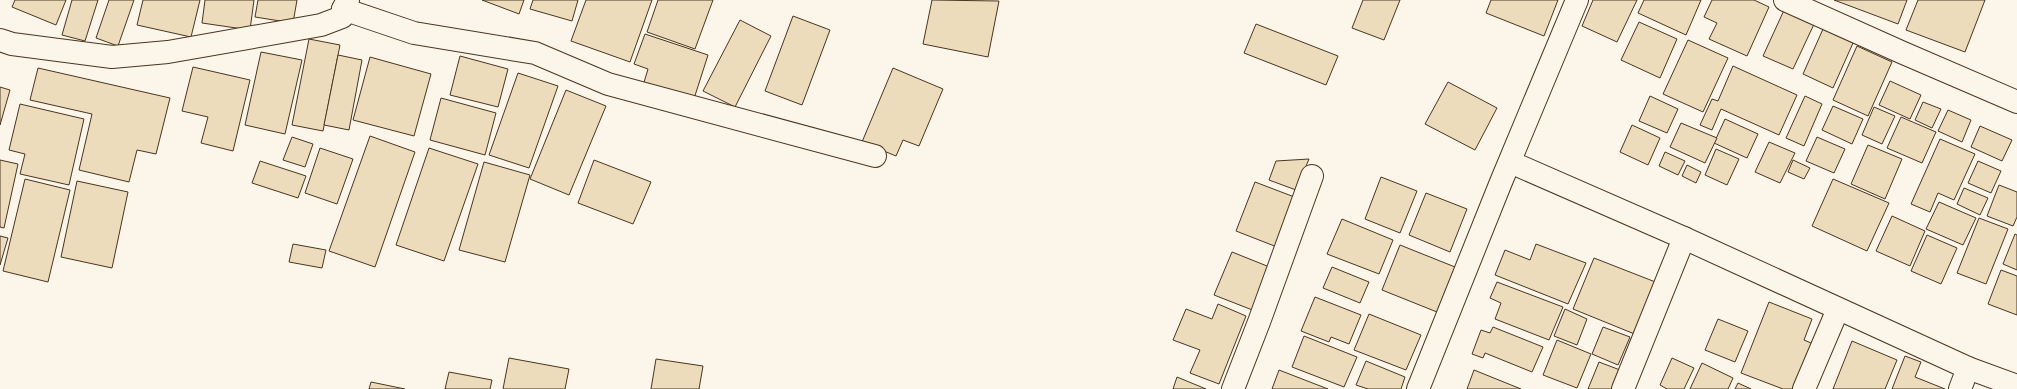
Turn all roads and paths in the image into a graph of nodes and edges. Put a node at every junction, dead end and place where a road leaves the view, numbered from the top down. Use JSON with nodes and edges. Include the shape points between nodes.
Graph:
{"nodes":[{"id":1,"x":1577,"y":0,"type":"edge"},
{"id":2,"x":1786,"y":0,"type":"edge"},
{"id":3,"x":346,"y":4,"type":"edge"},
{"id":4,"x":0,"y":40,"type":"edge"},
{"id":5,"x":2017,"y":102,"type":"edge"},
{"id":6,"x":876,"y":156,"type":"dead end"},
{"id":7,"x":1510,"y":162,"type":"junction"},
{"id":8,"x":1312,"y":176,"type":"dead end"},
{"id":9,"x":1684,"y":238,"type":"junction"},
{"id":10,"x":1838,"y":309,"type":"junction"},
{"id":11,"x":1968,"y":368,"type":"junction"},
{"id":12,"x":2017,"y":386,"type":"edge"},
{"id":13,"x":1233,"y":389,"type":"edge"},
{"id":14,"x":1418,"y":389,"type":"edge"},
{"id":15,"x":1623,"y":389,"type":"edge"},
{"id":16,"x":1804,"y":389,"type":"edge"},
{"id":17,"x":1960,"y":389,"type":"edge"}],
"edges":[{"from":1,"to":7,"type":"street"},
{"from":2,"to":5,"type":"street"},
{"from":3,"to":4,"type":"street","via":[[342,17],[322,25],[168,52],[112,56],[12,44]]},
{"from":3,"to":6,"type":"street","via":[[414,33],[535,53],[608,84]]},
{"from":7,"to":9,"type":"street"},
{"from":7,"to":14,"type":"street"},
{"from":8,"to":13,"type":"street"},
{"from":9,"to":10,"type":"street"},
{"from":9,"to":15,"type":"street"},
{"from":10,"to":11,"type":"street"},
{"from":10,"to":16,"type":"street"},
{"from":11,"to":12,"type":"street"},
{"from":11,"to":17,"type":"street"}]}
